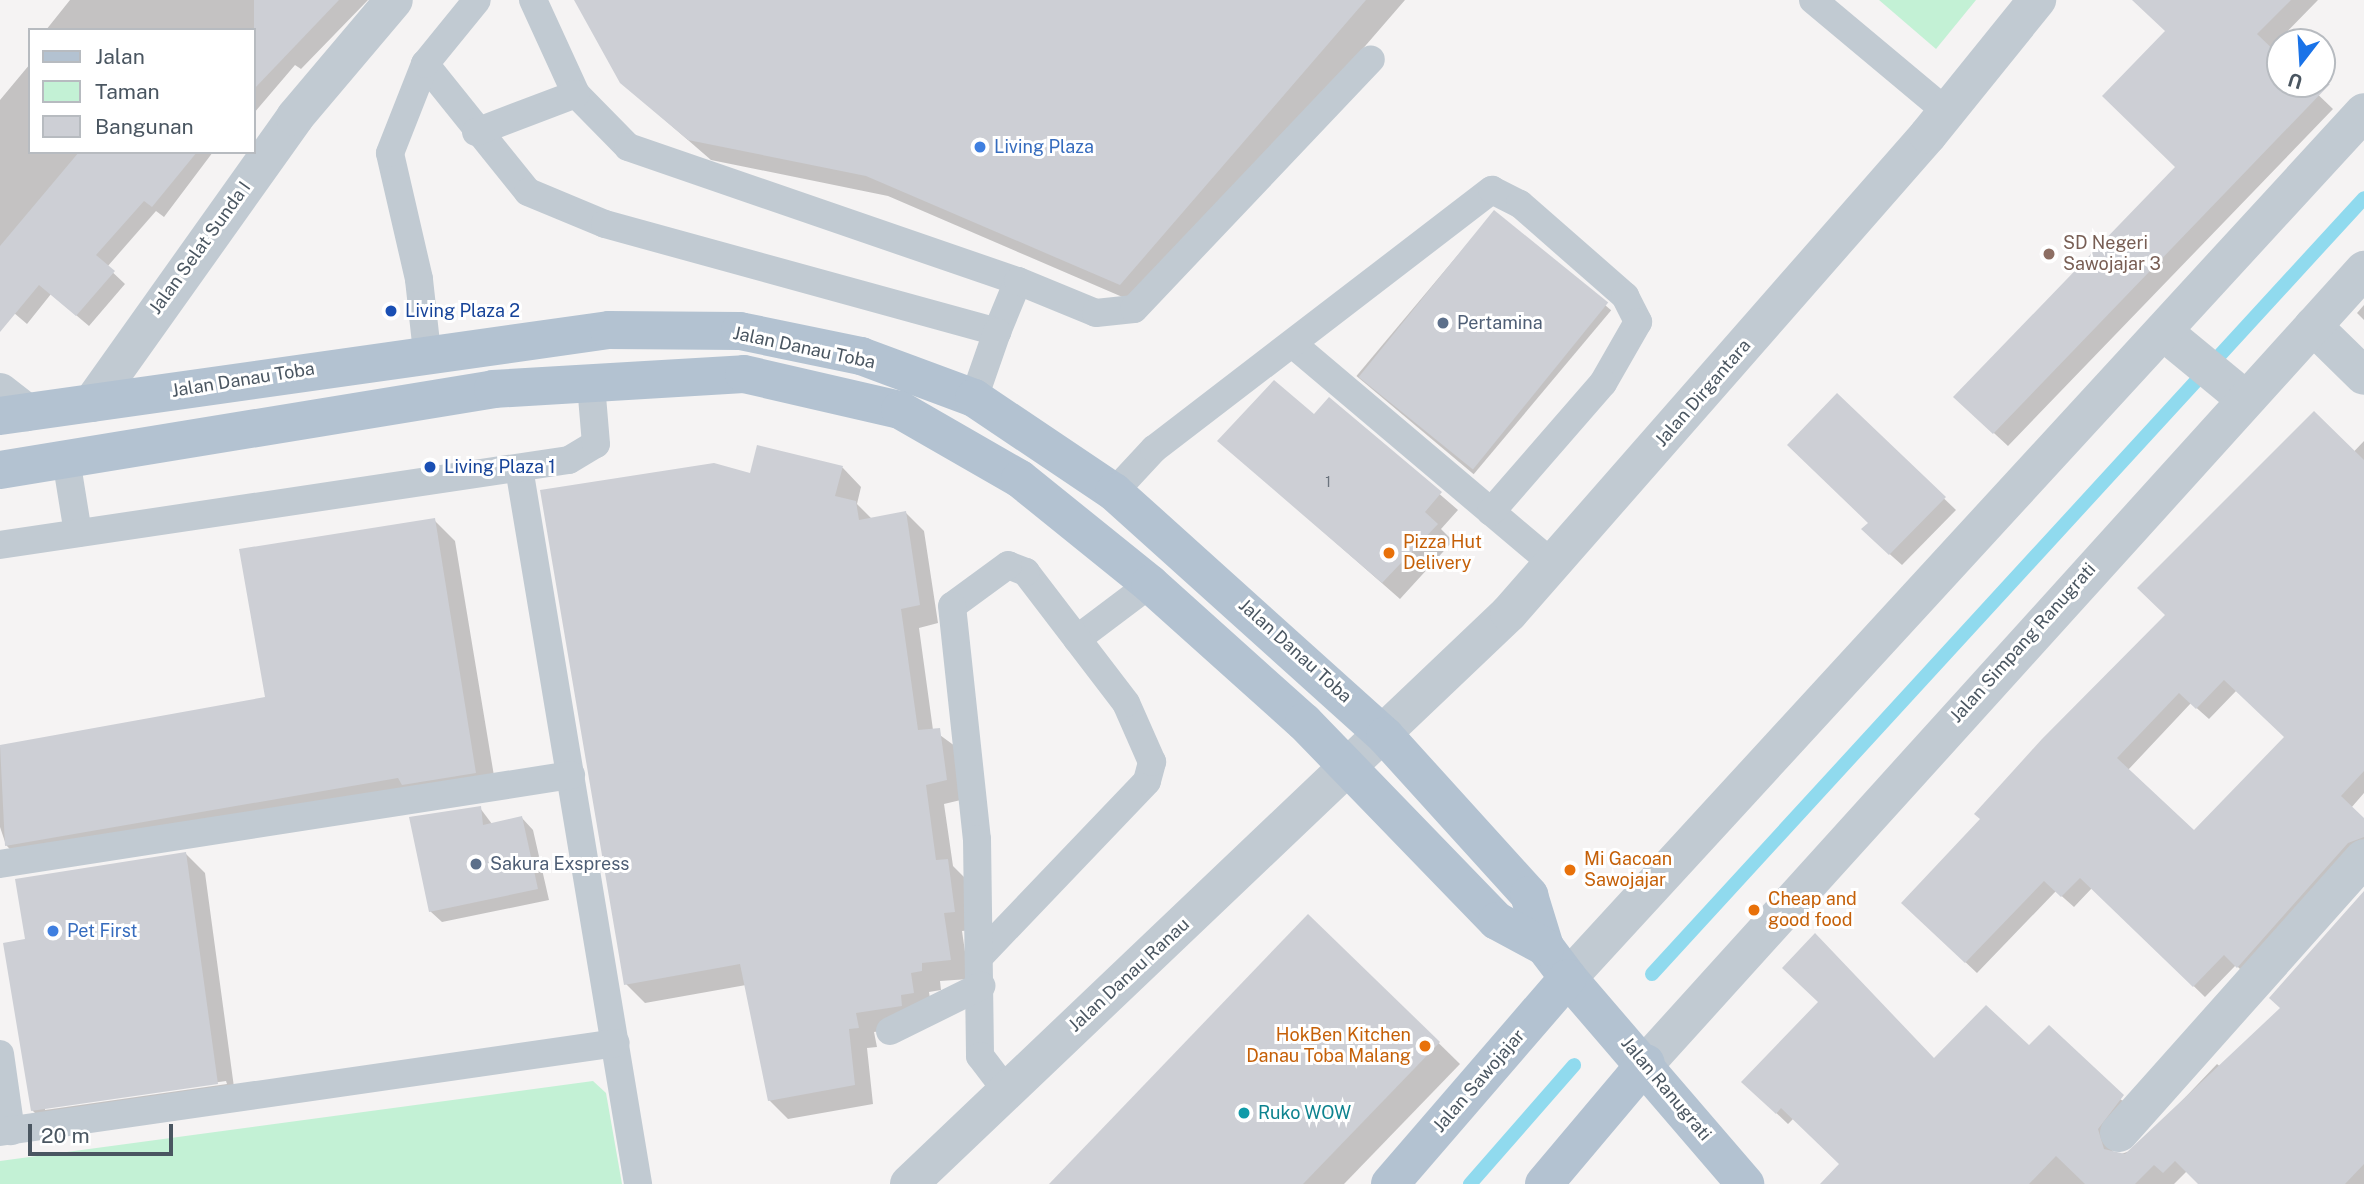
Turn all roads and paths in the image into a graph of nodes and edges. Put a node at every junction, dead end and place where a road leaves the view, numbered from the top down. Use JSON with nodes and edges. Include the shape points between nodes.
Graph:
{"nodes":[{"id":1,"x":394,"y":0,"type":"edge"},
{"id":2,"x":477,"y":0,"type":"edge"},
{"id":3,"x":533,"y":0,"type":"edge"},
{"id":4,"x":1813,"y":0,"type":"edge"},
{"id":5,"x":2037,"y":0,"type":"edge"},
{"id":6,"x":1371,"y":59,"type":"dead end"},
{"id":7,"x":425,"y":64,"type":"junction"},
{"id":8,"x":576,"y":93,"type":"junction"},
{"id":9,"x":1947,"y":112,"type":"junction"},
{"id":10,"x":2364,"y":112,"type":"edge"},
{"id":11,"x":476,"y":132,"type":"junction"},
{"id":12,"x":2364,"y":270,"type":"edge"},
{"id":13,"x":1018,"y":281,"type":"junction"},
{"id":14,"x":2313,"y":326,"type":"junction"},
{"id":15,"x":997,"y":332,"type":"junction"},
{"id":16,"x":2176,"y":343,"type":"junction"},
{"id":17,"x":1294,"y":346,"type":"junction"},
{"id":18,"x":427,"y":352,"type":"junction"},
{"id":19,"x":2364,"y":376,"type":"edge"},
{"id":20,"x":591,"y":384,"type":"junction"},
{"id":21,"x":2234,"y":390,"type":"junction"},
{"id":22,"x":974,"y":398,"type":"junction"},
{"id":23,"x":92,"y":403,"type":"junction"},
{"id":24,"x":9,"y":407,"type":"edge"},
{"id":25,"x":66,"y":459,"type":"junction"},
{"id":26,"x":519,"y":468,"type":"junction"},
{"id":27,"x":0,"y":470,"type":"edge"},
{"id":28,"x":1114,"y":492,"type":"junction"},
{"id":29,"x":1490,"y":512,"type":"junction"},
{"id":30,"x":78,"y":533,"type":"junction"},
{"id":31,"x":0,"y":545,"type":"edge"},
{"id":32,"x":1553,"y":564,"type":"junction"},
{"id":33,"x":1150,"y":584,"type":"junction"},
{"id":34,"x":1077,"y":639,"type":"junction"},
{"id":35,"x":1385,"y":736,"type":"junction"},
{"id":36,"x":1350,"y":768,"type":"junction"},
{"id":37,"x":571,"y":775,"type":"junction"},
{"id":38,"x":2364,"y":858,"type":"edge"},
{"id":39,"x":0,"y":864,"type":"edge"},
{"id":40,"x":1545,"y":947,"type":"junction"},
{"id":41,"x":981,"y":955,"type":"junction"},
{"id":42,"x":981,"y":986,"type":"junction"},
{"id":43,"x":1576,"y":987,"type":"junction"},
{"id":44,"x":890,"y":1031,"type":"dead end"},
{"id":45,"x":616,"y":1043,"type":"junction"},
{"id":46,"x":0,"y":1054,"type":"edge"},
{"id":47,"x":1646,"y":1063,"type":"junction"},
{"id":48,"x":1006,"y":1090,"type":"junction"},
{"id":49,"x":5,"y":1132,"type":"edge"},
{"id":50,"x":2119,"y":1133,"type":"dead end"},
{"id":51,"x":638,"y":1184,"type":"edge"},
{"id":52,"x":909,"y":1184,"type":"edge"},
{"id":53,"x":1390,"y":1184,"type":"edge"},
{"id":54,"x":1544,"y":1184,"type":"edge"},
{"id":55,"x":1745,"y":1184,"type":"edge"}],
"edges":[{"from":1,"to":23,"type":"street","name":"Jalan Selat Sunda I","via":[[295,117]]},
{"from":2,"to":7,"type":"lane"},
{"from":3,"to":8,"type":"lane"},
{"from":4,"to":9,"type":"lane"},
{"from":5,"to":9,"type":"street","name":"Jalan Dirgantara"},
{"from":6,"to":13,"type":"lane","via":[[1134,309],[1096,313]]},
{"from":7,"to":11,"type":"lane"},
{"from":7,"to":18,"type":"lane","via":[[390,153],[419,279]]},
{"from":8,"to":11,"type":"lane"},
{"from":8,"to":13,"type":"lane","via":[[628,147]]},
{"from":9,"to":32,"type":"street","name":"Jalan Dirgantara"},
{"from":10,"to":16,"type":"street"},
{"from":11,"to":15,"type":"lane","via":[[528,192],[605,224]]},
{"from":12,"to":14,"type":"street","name":"Jalan Simpang Ranugrati"},
{"from":13,"to":15,"type":"lane"},
{"from":14,"to":19,"type":"street"},
{"from":14,"to":21,"type":"street","name":"Jalan Simpang Ranugrati"},
{"from":15,"to":22,"type":"lane"},
{"from":16,"to":21,"type":"street"},
{"from":16,"to":43,"type":"street"},
{"from":17,"to":28,"type":"lane","via":[[1154,449]]},
{"from":17,"to":29,"type":"lane"},
{"from":17,"to":29,"type":"lane","via":[[1492,190],[1520,204],[1625,296],[1638,322],[1603,383]]},
{"from":18,"to":22,"type":"main road","name":"Jalan Danau Toba","via":[[609,330],[740,331],[861,356]]},
{"from":18,"to":23,"type":"main road","name":"Jalan Danau Toba"},
{"from":20,"to":25,"type":"main road","name":"Jalan Danau Toba","via":[[493,388]]},
{"from":20,"to":26,"type":"lane","via":[[596,444],[569,460]]},
{"from":20,"to":33,"type":"main road","name":"Jalan Danau Toba","via":[[744,374],[900,410],[1020,479]]},
{"from":21,"to":47,"type":"street","name":"Jalan Simpang Ranugrati","via":[[1682,1016]]},
{"from":22,"to":28,"type":"main road","name":"Jalan Danau Toba"},
{"from":23,"to":24,"type":"main road","name":"Jalan Danau Toba"},
{"from":25,"to":27,"type":"main road","name":"Jalan Danau Toba"},
{"from":25,"to":30,"type":"lane"},
{"from":26,"to":30,"type":"lane"},
{"from":26,"to":37,"type":"lane"},
{"from":28,"to":35,"type":"main road","name":"Jalan Danau Toba"},
{"from":29,"to":32,"type":"lane"},
{"from":30,"to":31,"type":"lane"},
{"from":32,"to":35,"type":"street","name":"Jalan Dirgantara"},
{"from":33,"to":34,"type":"lane"},
{"from":33,"to":36,"type":"main road","name":"Jalan Danau Toba"},
{"from":34,"to":41,"type":"lane","via":[[1126,703],[1150,747],[1147,781]]},
{"from":34,"to":41,"type":"lane","via":[[1018,567],[1008,565],[952,606],[977,839]]},
{"from":35,"to":36,"type":"street","name":"Jalan Dirgantara"},
{"from":35,"to":40,"type":"main road","name":"Jalan Danau Toba","via":[[1529,895]]},
{"from":36,"to":40,"type":"main road","name":"Jalan Danau Toba","via":[[1497,921]]},
{"from":36,"to":48,"type":"street","name":"Jalan Danau Ranau"},
{"from":37,"to":39,"type":"lane"},
{"from":37,"to":45,"type":"lane"},
{"from":38,"to":50,"type":"street"},
{"from":40,"to":43,"type":"main road","name":"Jalan Danau Toba"},
{"from":41,"to":42,"type":"lane"},
{"from":42,"to":44,"type":"lane"},
{"from":42,"to":48,"type":"lane","via":[[980,1056]]},
{"from":43,"to":47,"type":"main road","name":"Jalan Ranugrati"},
{"from":43,"to":53,"type":"main road","name":"Jalan Sawojajar"},
{"from":45,"to":49,"type":"lane"},
{"from":45,"to":51,"type":"lane"},
{"from":46,"to":49,"type":"lane"},
{"from":47,"to":54,"type":"main road"},
{"from":47,"to":55,"type":"main road","name":"Jalan Ranugrati"},
{"from":48,"to":52,"type":"street","name":"Jalan Danau Ranau"}]}
